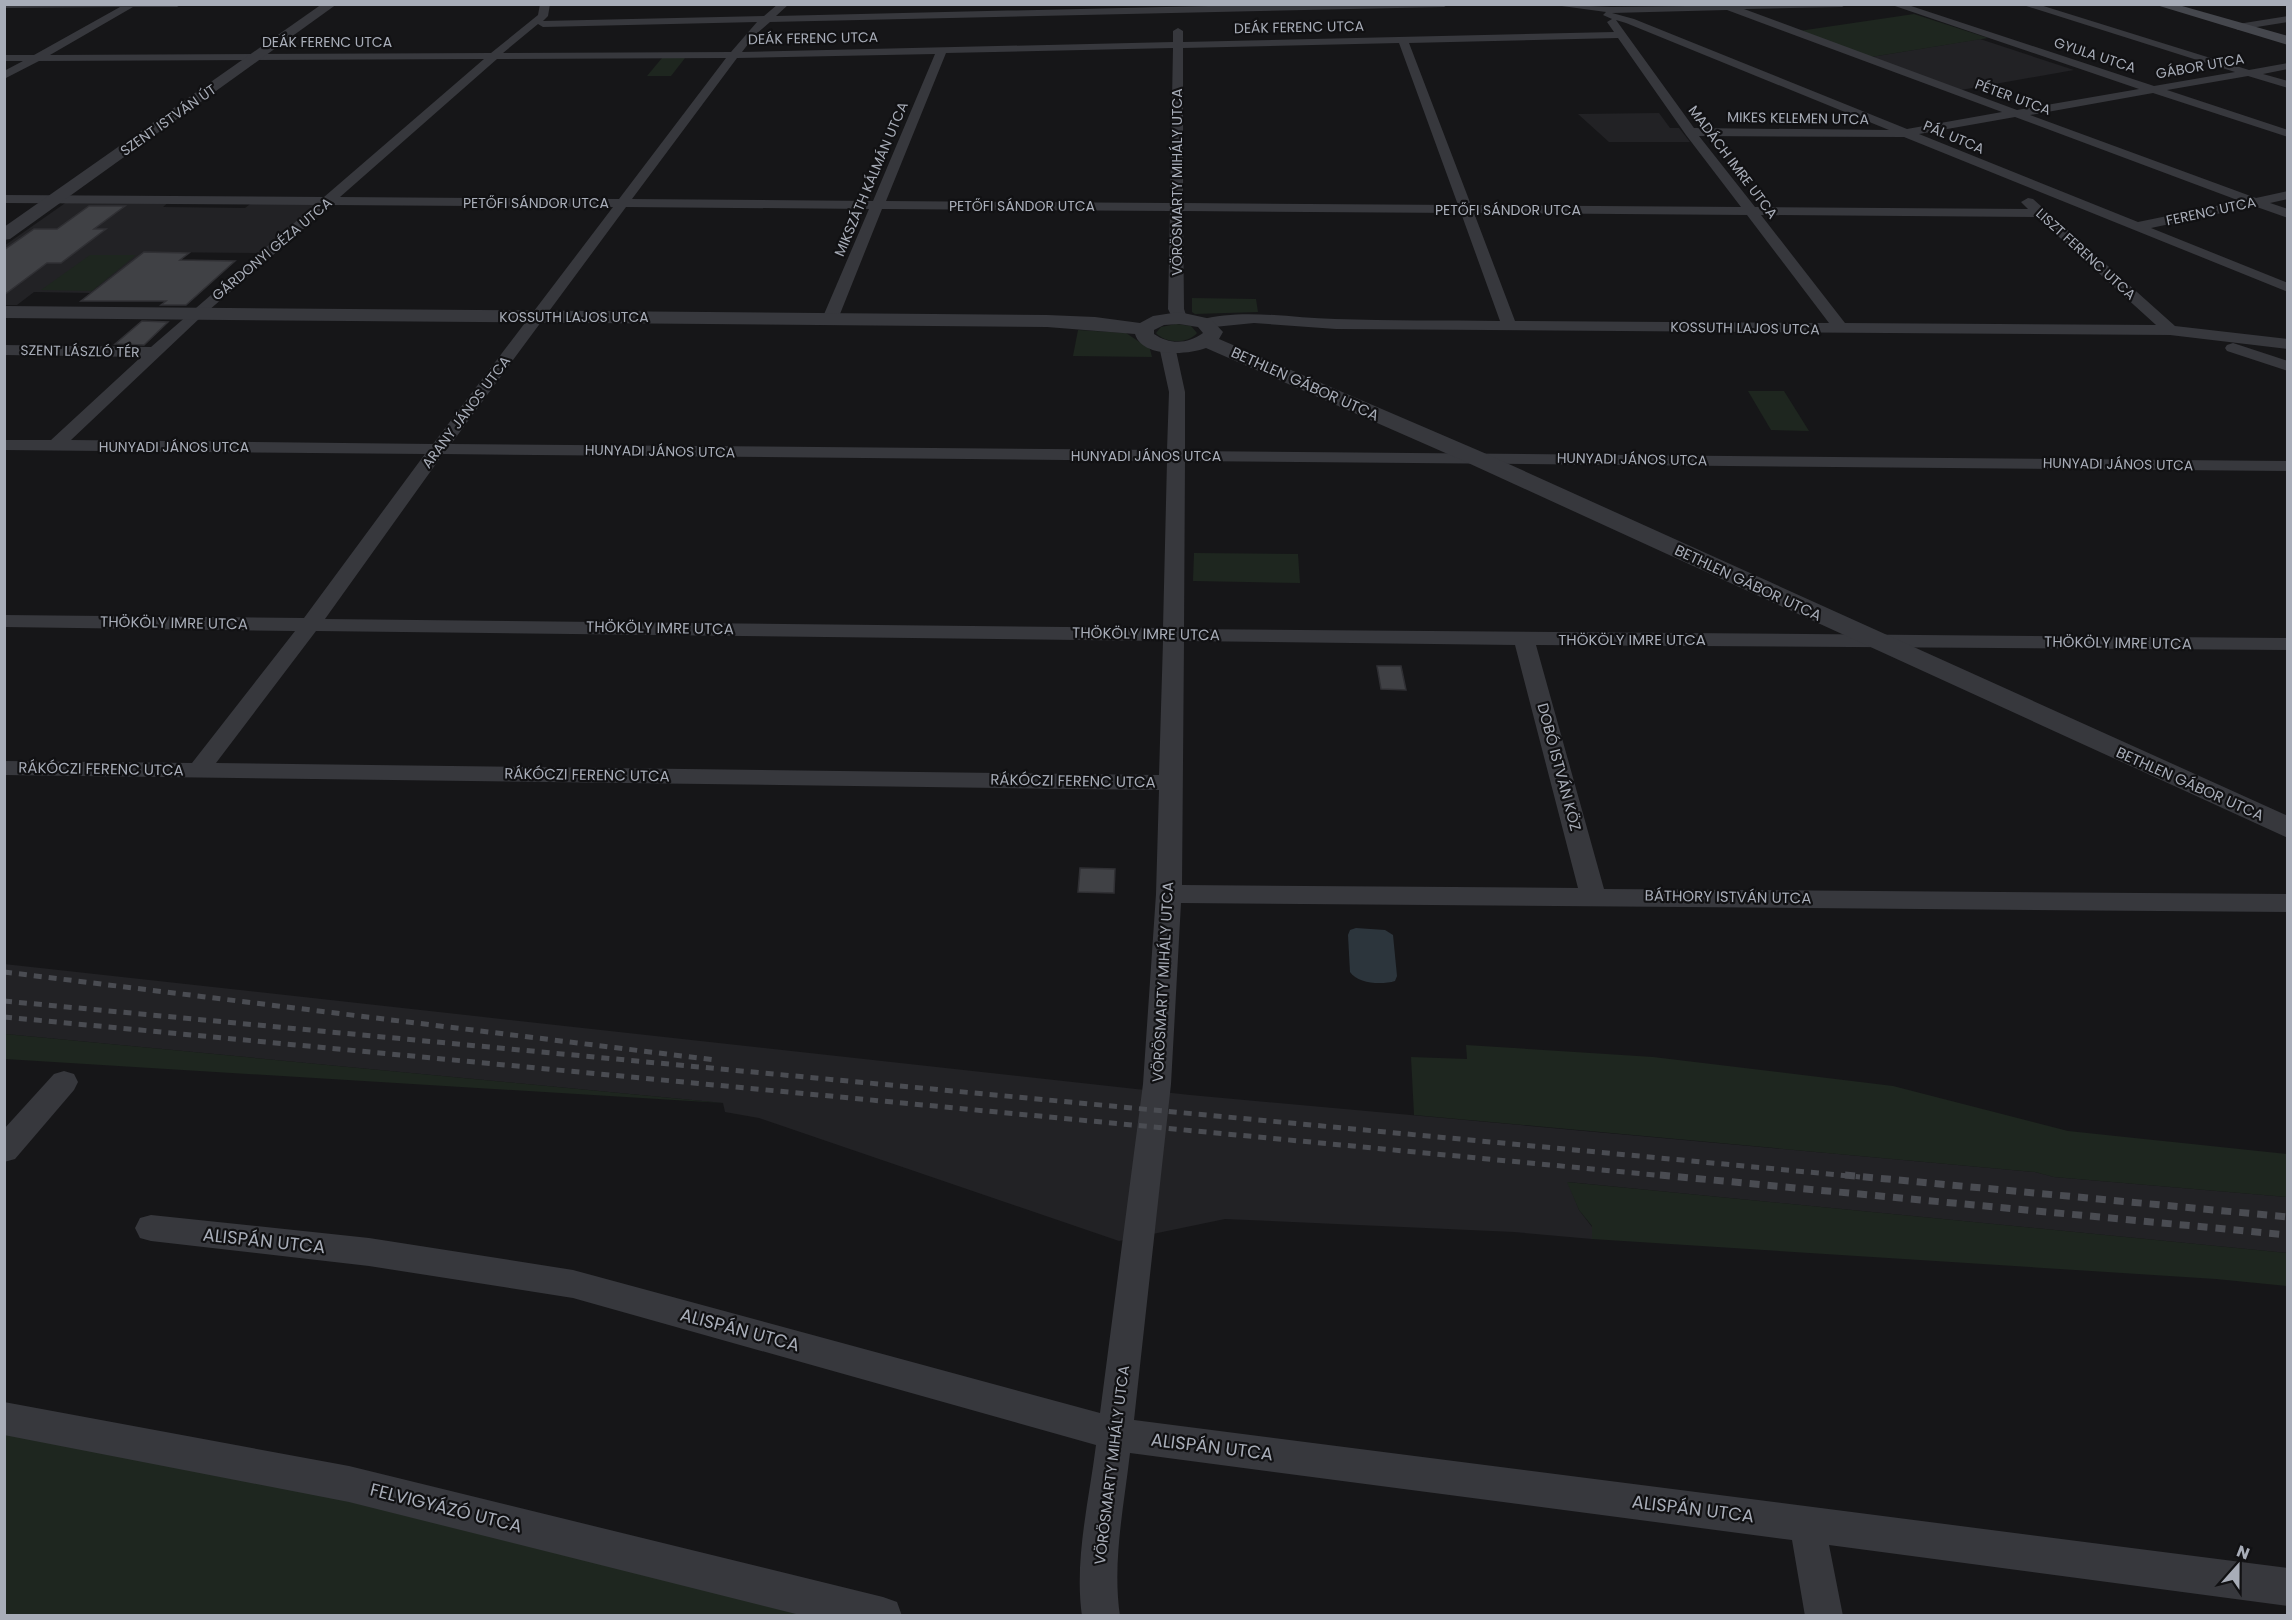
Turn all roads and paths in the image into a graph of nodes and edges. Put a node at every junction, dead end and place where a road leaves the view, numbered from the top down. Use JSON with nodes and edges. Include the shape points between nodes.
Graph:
{"nodes":[{"id":1,"x":177,"y":4,"type":"edge"},
{"id":2,"x":331,"y":4,"type":"edge"},
{"id":3,"x":545,"y":4,"type":"edge"},
{"id":4,"x":784,"y":4,"type":"edge"},
{"id":5,"x":1169,"y":4,"type":"edge"},
{"id":6,"x":1444,"y":4,"type":"edge"},
{"id":7,"x":1552,"y":4,"type":"edge"},
{"id":8,"x":1630,"y":4,"type":"edge"},
{"id":9,"x":1842,"y":4,"type":"edge"},
{"id":10,"x":1894,"y":4,"type":"edge"},
{"id":11,"x":2025,"y":4,"type":"edge"},
{"id":12,"x":2159,"y":4,"type":"edge"},
{"id":13,"x":4,"y":5,"type":"edge"},
{"id":14,"x":131,"y":5,"type":"edge"},
{"id":15,"x":1765,"y":5,"type":"edge"},
{"id":16,"x":1728,"y":8,"type":"junction"},
{"id":17,"x":1643,"y":10,"type":"junction"},
{"id":18,"x":1179,"y":11,"type":"junction"},
{"id":19,"x":1606,"y":13,"type":"junction"},
{"id":20,"x":768,"y":19,"type":"junction"},
{"id":21,"x":2288,"y":19,"type":"edge"},
{"id":22,"x":543,"y":20,"type":"junction"},
{"id":23,"x":2238,"y":27,"type":"junction"},
{"id":24,"x":1622,"y":35,"type":"junction"},
{"id":25,"x":1403,"y":40,"type":"junction"},
{"id":26,"x":2288,"y":41,"type":"edge"},
{"id":27,"x":1177,"y":45,"type":"junction"},
{"id":28,"x":942,"y":50,"type":"junction"},
{"id":29,"x":734,"y":55,"type":"junction"},
{"id":30,"x":256,"y":57,"type":"junction"},
{"id":31,"x":493,"y":57,"type":"junction"},
{"id":32,"x":4,"y":58,"type":"edge"},
{"id":33,"x":37,"y":58,"type":"junction"},
{"id":34,"x":2288,"y":66,"type":"edge"},
{"id":35,"x":2248,"y":73,"type":"junction"},
{"id":36,"x":4,"y":76,"type":"edge"},
{"id":37,"x":2288,"y":85,"type":"edge"},
{"id":38,"x":2152,"y":90,"type":"junction"},
{"id":39,"x":2014,"y":114,"type":"junction"},
{"id":40,"x":1690,"y":132,"type":"junction"},
{"id":41,"x":1906,"y":134,"type":"junction"},
{"id":42,"x":2288,"y":134,"type":"edge"},
{"id":43,"x":2008,"y":177,"type":"junction"},
{"id":44,"x":2288,"y":195,"type":"edge"},
{"id":45,"x":4,"y":199,"type":"edge"},
{"id":46,"x":56,"y":199,"type":"junction"},
{"id":47,"x":328,"y":201,"type":"junction"},
{"id":48,"x":2255,"y":202,"type":"junction"},
{"id":49,"x":623,"y":203,"type":"junction"},
{"id":50,"x":876,"y":205,"type":"junction"},
{"id":51,"x":1175,"y":207,"type":"junction"},
{"id":52,"x":1467,"y":210,"type":"junction"},
{"id":53,"x":1750,"y":211,"type":"junction"},
{"id":54,"x":2040,"y":213,"type":"junction"},
{"id":55,"x":2288,"y":214,"type":"edge"},
{"id":56,"x":2135,"y":227,"type":"junction"},
{"id":57,"x":4,"y":235,"type":"edge"},
{"id":58,"x":2288,"y":288,"type":"edge"},
{"id":59,"x":4,"y":312,"type":"edge"},
{"id":60,"x":196,"y":314,"type":"junction"},
{"id":61,"x":538,"y":317,"type":"junction"},
{"id":62,"x":1179,"y":318,"type":"junction"},
{"id":63,"x":830,"y":319,"type":"junction"},
{"id":64,"x":1509,"y":326,"type":"junction"},
{"id":65,"x":1144,"y":329,"type":"junction"},
{"id":66,"x":1842,"y":329,"type":"junction"},
{"id":67,"x":2169,"y":330,"type":"junction"},
{"id":68,"x":1205,"y":332,"type":"junction"},
{"id":69,"x":2211,"y":334,"type":"junction"},
{"id":70,"x":2288,"y":344,"type":"edge"},
{"id":71,"x":1167,"y":346,"type":"junction"},
{"id":72,"x":4,"y":350,"type":"edge"},
{"id":73,"x":156,"y":352,"type":"junction"},
{"id":74,"x":2283,"y":367,"type":"edge"},
{"id":75,"x":4,"y":445,"type":"edge"},
{"id":76,"x":54,"y":446,"type":"junction"},
{"id":77,"x":438,"y":449,"type":"junction"},
{"id":78,"x":1176,"y":457,"type":"junction"},
{"id":79,"x":1474,"y":458,"type":"junction"},
{"id":80,"x":2288,"y":466,"type":"edge"},
{"id":81,"x":4,"y":621,"type":"edge"},
{"id":82,"x":310,"y":624,"type":"junction"},
{"id":83,"x":1173,"y":634,"type":"junction"},
{"id":84,"x":1524,"y":639,"type":"junction"},
{"id":85,"x":1875,"y":641,"type":"junction"},
{"id":86,"x":2288,"y":645,"type":"edge"},
{"id":87,"x":4,"y":768,"type":"edge"},
{"id":88,"x":199,"y":770,"type":"junction"},
{"id":89,"x":1169,"y":783,"type":"junction"},
{"id":90,"x":2288,"y":828,"type":"edge"},
{"id":91,"x":1168,"y":894,"type":"junction"},
{"id":92,"x":1593,"y":896,"type":"junction"},
{"id":93,"x":2288,"y":903,"type":"edge"},
{"id":94,"x":64,"y":1082,"type":"dead end"},
{"id":95,"x":4,"y":1150,"type":"edge"},
{"id":96,"x":151,"y":1228,"type":"dead end"},
{"id":97,"x":4,"y":1418,"type":"edge"},
{"id":98,"x":1116,"y":1434,"type":"junction"},
{"id":99,"x":1807,"y":1524,"type":"junction"},
{"id":100,"x":2288,"y":1587,"type":"edge"},
{"id":101,"x":883,"y":1616,"type":"edge"},
{"id":102,"x":1101,"y":1616,"type":"edge"},
{"id":103,"x":1824,"y":1616,"type":"edge"}],
"edges":[{"from":1,"to":14,"type":"street"},
{"from":2,"to":30,"type":"street","name":"SZENT ISTVÁN ÚT"},
{"from":3,"to":22,"type":"street"},
{"from":4,"to":20,"type":"street","name":"ARANY JÁNOS UTCA"},
{"from":5,"to":18,"type":"street"},
{"from":6,"to":18,"type":"street"},
{"from":7,"to":19,"type":"street"},
{"from":8,"to":17,"type":"street"},
{"from":9,"to":15,"type":"street"},
{"from":10,"to":38,"type":"street","name":"GYULA UTCA"},
{"from":11,"to":35,"type":"street"},
{"from":12,"to":23,"type":"main road"},
{"from":13,"to":14,"type":"street"},
{"from":14,"to":33,"type":"street"},
{"from":15,"to":16,"type":"street"},
{"from":16,"to":17,"type":"street"},
{"from":16,"to":39,"type":"street","name":"PÉTER UTCA"},
{"from":17,"to":19,"type":"street"},
{"from":18,"to":20,"type":"street"},
{"from":18,"to":27,"type":"street","name":"VÖRÖSMARTY MIHÁLY UTCA"},
{"from":19,"to":24,"type":"street","name":"MADÁCH IMRE UTCA"},
{"from":19,"to":41,"type":"street","name":"PÁL UTCA"},
{"from":20,"to":22,"type":"street"},
{"from":20,"to":29,"type":"street","name":"ARANY JÁNOS UTCA"},
{"from":21,"to":23,"type":"street"},
{"from":22,"to":31,"type":"street","name":"GÁRDONYI GÉZA UTCA"},
{"from":23,"to":26,"type":"main road"},
{"from":24,"to":25,"type":"street","name":"DEÁK FERENC UTCA"},
{"from":24,"to":40,"type":"street","name":"MADÁCH IMRE UTCA"},
{"from":25,"to":27,"type":"street","name":"DEÁK FERENC UTCA"},
{"from":25,"to":52,"type":"street"},
{"from":27,"to":28,"type":"street","name":"DEÁK FERENC UTCA"},
{"from":27,"to":51,"type":"street","name":"VÖRÖSMARTY MIHÁLY UTCA"},
{"from":28,"to":29,"type":"street","name":"DEÁK FERENC UTCA"},
{"from":28,"to":50,"type":"street","name":"MIKSZÁTH KÁLMÁN UTCA"},
{"from":29,"to":31,"type":"street","name":"DEÁK FERENC UTCA"},
{"from":29,"to":49,"type":"street","name":"ARANY JÁNOS UTCA"},
{"from":30,"to":31,"type":"street","name":"DEÁK FERENC UTCA"},
{"from":30,"to":33,"type":"street","name":"DEÁK FERENC UTCA"},
{"from":30,"to":46,"type":"street","name":"SZENT ISTVÁN ÚT"},
{"from":31,"to":47,"type":"street","name":"GÁRDONYI GÉZA UTCA"},
{"from":32,"to":33,"type":"street","name":"DEÁK FERENC UTCA"},
{"from":33,"to":36,"type":"street"},
{"from":34,"to":35,"type":"street","name":"GÁBOR UTCA"},
{"from":35,"to":37,"type":"street"},
{"from":35,"to":38,"type":"street","name":"GÁBOR UTCA"},
{"from":38,"to":39,"type":"street","name":"GÁBOR UTCA"},
{"from":38,"to":42,"type":"street","name":"GYULA UTCA"},
{"from":39,"to":41,"type":"street","name":"GÁBOR UTCA"},
{"from":39,"to":48,"type":"street","name":"PÉTER UTCA"},
{"from":40,"to":41,"type":"street","name":"MIKES KELEMEN UTCA"},
{"from":40,"to":53,"type":"street","name":"MADÁCH IMRE UTCA"},
{"from":41,"to":43,"type":"street","name":"PÁL UTCA"},
{"from":43,"to":54,"type":"street","name":"LISZT FERENC UTCA","via":[[2008,184]]},
{"from":43,"to":56,"type":"street","name":"PÁL UTCA"},
{"from":44,"to":48,"type":"street","name":"FERENC UTCA"},
{"from":45,"to":46,"type":"street","name":"PETŐFI SÁNDOR UTCA"},
{"from":46,"to":47,"type":"street","name":"PETŐFI SÁNDOR UTCA"},
{"from":46,"to":57,"type":"street","name":"SZENT ISTVÁN ÚT"},
{"from":47,"to":49,"type":"street","name":"PETŐFI SÁNDOR UTCA"},
{"from":47,"to":60,"type":"street","name":"GÁRDONYI GÉZA UTCA"},
{"from":48,"to":55,"type":"street","name":"PÉTER UTCA"},
{"from":48,"to":56,"type":"street","name":"FERENC UTCA"},
{"from":49,"to":50,"type":"street","name":"PETŐFI SÁNDOR UTCA"},
{"from":49,"to":61,"type":"street","name":"ARANY JÁNOS UTCA"},
{"from":50,"to":51,"type":"street","name":"PETŐFI SÁNDOR UTCA"},
{"from":50,"to":63,"type":"street","name":"MIKSZÁTH KÁLMÁN UTCA"},
{"from":51,"to":52,"type":"street","name":"PETŐFI SÁNDOR UTCA"},
{"from":51,"to":62,"type":"street","name":"VÖRÖSMARTY MIHÁLY UTCA"},
{"from":52,"to":53,"type":"street","name":"PETŐFI SÁNDOR UTCA"},
{"from":52,"to":64,"type":"street"},
{"from":53,"to":54,"type":"street","name":"PETŐFI SÁNDOR UTCA"},
{"from":53,"to":66,"type":"street","name":"MADÁCH IMRE UTCA"},
{"from":54,"to":67,"type":"street","name":"LISZT FERENC UTCA"},
{"from":56,"to":58,"type":"street","name":"PÁL UTCA"},
{"from":59,"to":60,"type":"street","name":"KOSSUTH LAJOS UTCA"},
{"from":60,"to":61,"type":"street","name":"KOSSUTH LAJOS UTCA"},
{"from":60,"to":73,"type":"street","name":"GÁRDONYI GÉZA UTCA"},
{"from":61,"to":63,"type":"street","name":"KOSSUTH LAJOS UTCA"},
{"from":61,"to":77,"type":"street","name":"ARANY JÁNOS UTCA"},
{"from":62,"to":65,"type":"street","via":[[1157,321]]},
{"from":62,"to":68,"type":"street","name":"BETHLEN GÁBOR UTCA"},
{"from":63,"to":65,"type":"street","name":"KOSSUTH LAJOS UTCA","via":[[1047,321]]},
{"from":64,"to":66,"type":"street","name":"KOSSUTH LAJOS UTCA"},
{"from":64,"to":68,"type":"street","name":"KOSSUTH LAJOS UTCA","via":[[1336,324],[1235,317]]},
{"from":65,"to":71,"type":"street","via":[[1145,338]]},
{"from":66,"to":67,"type":"street","name":"KOSSUTH LAJOS UTCA"},
{"from":67,"to":69,"type":"street","name":"KOSSUTH LAJOS UTCA"},
{"from":68,"to":71,"type":"street","via":[[1189,346]]},
{"from":68,"to":79,"type":"street","name":"BETHLEN GÁBOR UTCA"},
{"from":69,"to":70,"type":"street","name":"KOSSUTH LAJOS UTCA"},
{"from":69,"to":74,"type":"street","via":[[2220,343]]},
{"from":71,"to":78,"type":"street","name":"VÖRÖSMARTY MIHÁLY UTCA","via":[[1177,392]]},
{"from":72,"to":73,"type":"street","name":"SZENT LÁSZLÓ TÉR"},
{"from":73,"to":76,"type":"street","name":"GÁRDONYI GÉZA UTCA"},
{"from":75,"to":76,"type":"street","name":"HUNYADI JÁNOS UTCA"},
{"from":76,"to":77,"type":"street","name":"HUNYADI JÁNOS UTCA"},
{"from":77,"to":78,"type":"street","name":"HUNYADI JÁNOS UTCA"},
{"from":77,"to":82,"type":"street","name":"ARANY JÁNOS UTCA"},
{"from":78,"to":79,"type":"street","name":"HUNYADI JÁNOS UTCA"},
{"from":78,"to":83,"type":"street","name":"VÖRÖSMARTY MIHÁLY UTCA"},
{"from":79,"to":80,"type":"street","name":"HUNYADI JÁNOS UTCA"},
{"from":79,"to":85,"type":"street","name":"BETHLEN GÁBOR UTCA"},
{"from":81,"to":82,"type":"street","name":"THÖKÖLY IMRE UTCA"},
{"from":82,"to":83,"type":"street","name":"THÖKÖLY IMRE UTCA"},
{"from":82,"to":88,"type":"street","name":"ARANY JÁNOS UTCA"},
{"from":83,"to":84,"type":"street","name":"THÖKÖLY IMRE UTCA"},
{"from":83,"to":89,"type":"street","name":"VÖRÖSMARTY MIHÁLY UTCA"},
{"from":84,"to":85,"type":"street","name":"THÖKÖLY IMRE UTCA"},
{"from":84,"to":92,"type":"street","name":"DOBÓ ISTVÁN KÖZ"},
{"from":85,"to":86,"type":"street","name":"THÖKÖLY IMRE UTCA"},
{"from":85,"to":90,"type":"street","name":"BETHLEN GÁBOR UTCA"},
{"from":87,"to":88,"type":"street","name":"RÁKÓCZI FERENC UTCA"},
{"from":88,"to":89,"type":"street","name":"RÁKÓCZI FERENC UTCA"},
{"from":89,"to":91,"type":"street","name":"VÖRÖSMARTY MIHÁLY UTCA"},
{"from":91,"to":92,"type":"street","name":"BÁTHORY ISTVÁN UTCA"},
{"from":91,"to":98,"type":"street","name":"VÖRÖSMARTY MIHÁLY UTCA","via":[[1157,1084]]},
{"from":92,"to":93,"type":"street","name":"BÁTHORY ISTVÁN UTCA"},
{"from":94,"to":95,"type":"street"},
{"from":96,"to":98,"type":"street","name":"ALISPÁN UTCA","via":[[369,1252],[573,1284]]},
{"from":97,"to":101,"type":"street","name":"FELVIGYÁZÓ UTCA","via":[[349,1484]]},
{"from":98,"to":99,"type":"street","name":"ALISPÁN UTCA"},
{"from":98,"to":102,"type":"street","name":"VÖRÖSMARTY MIHÁLY UTCA","via":[[1099,1567]]},
{"from":99,"to":100,"type":"street","name":"ALISPÁN UTCA"},
{"from":99,"to":103,"type":"street"}]}
